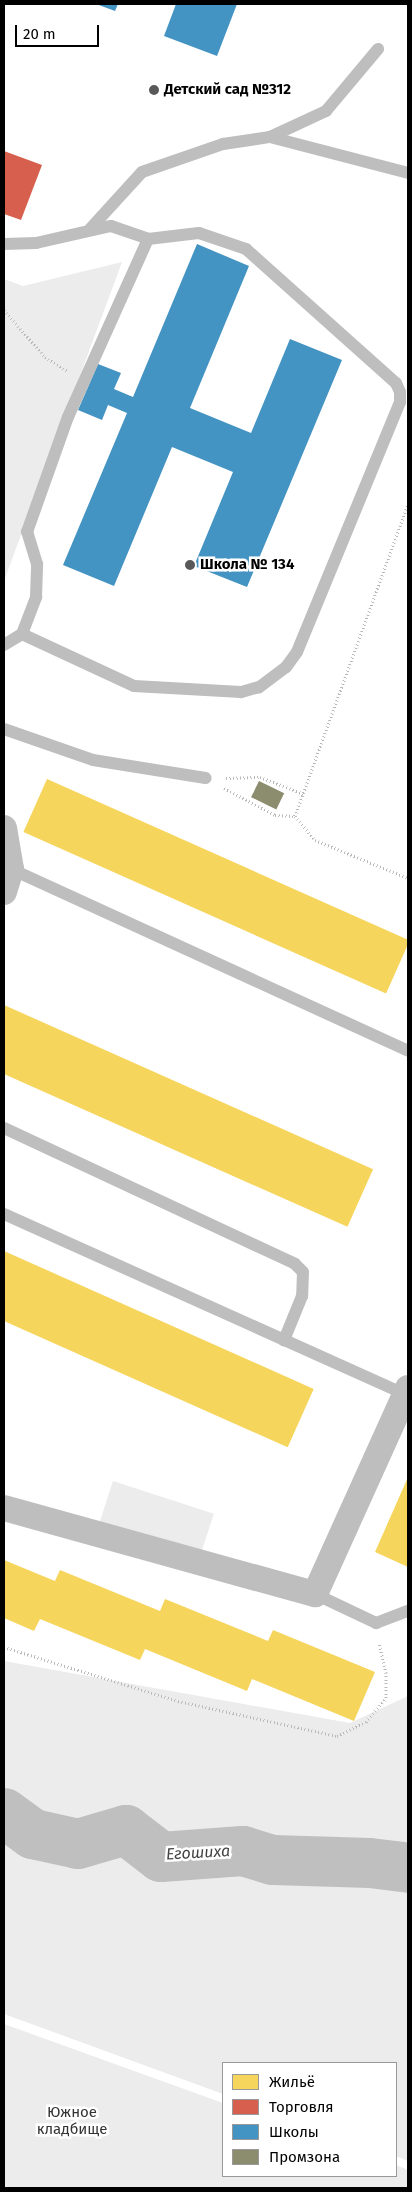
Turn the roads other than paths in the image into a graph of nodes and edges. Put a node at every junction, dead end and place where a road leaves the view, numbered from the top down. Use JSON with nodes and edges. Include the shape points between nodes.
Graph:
{"nodes":[{"id":1,"x":378,"y":49,"type":"dead end"},
{"id":2,"x":270,"y":137,"type":"junction"},
{"id":3,"x":408,"y":173,"type":"edge"},
{"id":4,"x":90,"y":229,"type":"junction"},
{"id":5,"x":148,"y":239,"type":"junction"},
{"id":6,"x":4,"y":244,"type":"edge"},
{"id":7,"x":22,"y":634,"type":"junction"},
{"id":8,"x":4,"y":645,"type":"edge"},
{"id":9,"x":4,"y":728,"type":"edge"},
{"id":10,"x":206,"y":778,"type":"road end"},
{"id":11,"x":4,"y":828,"type":"edge"},
{"id":12,"x":7,"y":880,"type":"edge"},
{"id":13,"x":408,"y":1051,"type":"edge"},
{"id":14,"x":4,"y":1128,"type":"edge"},
{"id":15,"x":4,"y":1214,"type":"edge"},
{"id":16,"x":284,"y":1340,"type":"junction"},
{"id":17,"x":407,"y":1391,"type":"edge"},
{"id":18,"x":4,"y":1508,"type":"edge"},
{"id":19,"x":315,"y":1594,"type":"junction"},
{"id":20,"x":408,"y":1611,"type":"edge"}],
"edges":[{"from":1,"to":2,"type":"lane","via":[[326,111]]},
{"from":2,"to":3,"type":"lane"},
{"from":2,"to":4,"type":"lane","via":[[223,144],[142,172]]},
{"from":4,"to":5,"type":"lane","via":[[111,226]]},
{"from":4,"to":6,"type":"lane","via":[[36,243]]},
{"from":5,"to":7,"type":"lane","via":[[83,381],[27,532],[37,564],[36,597]]},
{"from":5,"to":7,"type":"lane","via":[[199,233],[246,249],[396,383],[400,402],[297,652],[286,668],[259,687],[234,692],[134,686]]},
{"from":7,"to":8,"type":"lane"},
{"from":9,"to":10,"type":"lane","via":[[92,760]]},
{"from":11,"to":12,"type":"street"},
{"from":12,"to":13,"type":"lane"},
{"from":14,"to":16,"type":"lane","via":[[295,1264],[303,1272],[302,1296]]},
{"from":15,"to":16,"type":"lane"},
{"from":16,"to":17,"type":"lane"},
{"from":17,"to":19,"type":"street"},
{"from":18,"to":19,"type":"street"},
{"from":19,"to":20,"type":"lane","via":[[376,1623]]}]}
